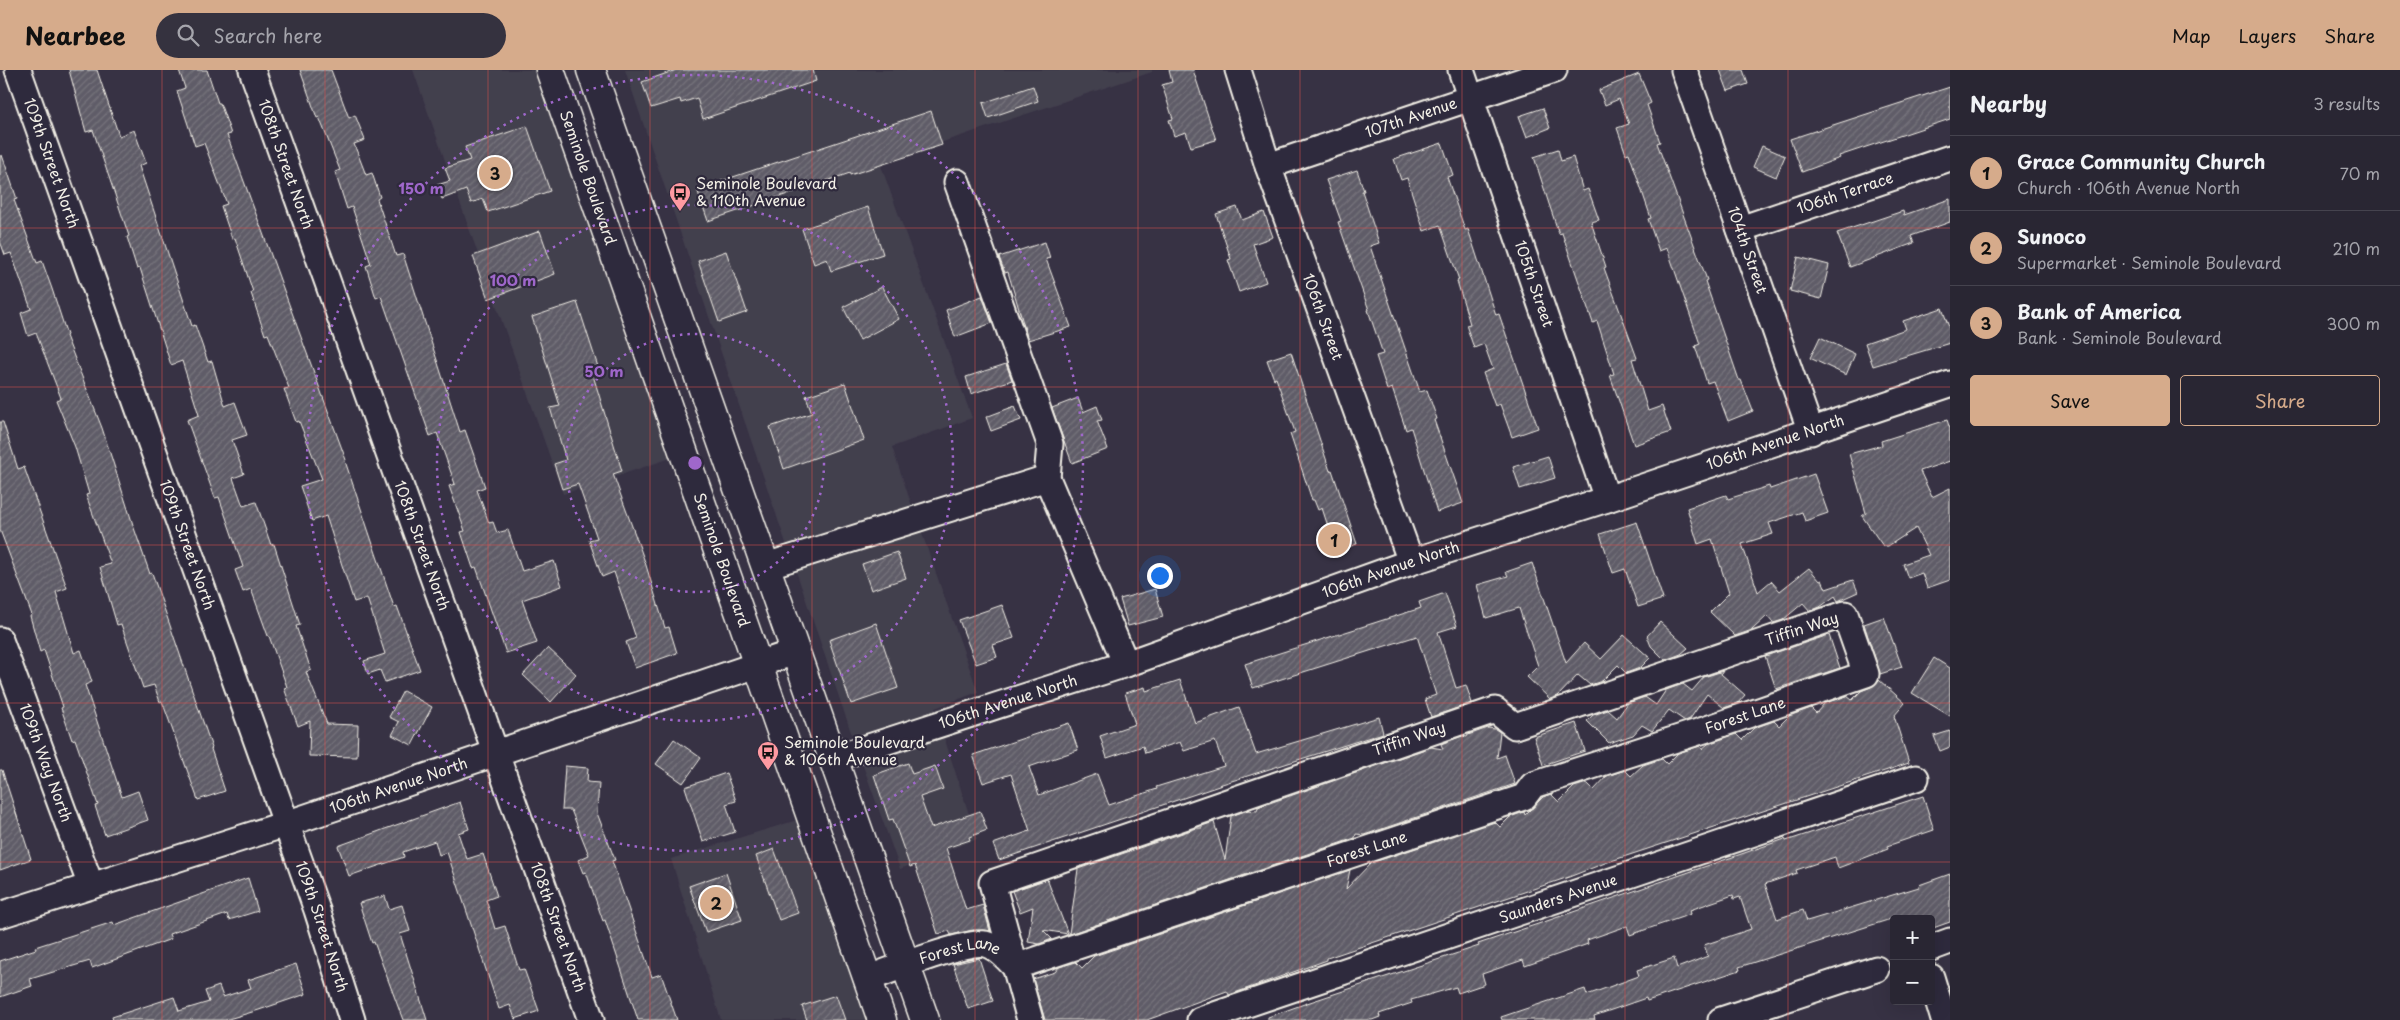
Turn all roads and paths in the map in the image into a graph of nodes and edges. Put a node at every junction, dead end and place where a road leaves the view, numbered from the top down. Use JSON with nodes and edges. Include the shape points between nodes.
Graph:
{"nodes":[{"id":1,"x":18,"y":70,"type":"edge"},
{"id":2,"x":252,"y":70,"type":"edge"},
{"id":3,"x":550,"y":70,"type":"edge"},
{"id":4,"x":591,"y":70,"type":"edge"},
{"id":5,"x":1238,"y":70,"type":"edge"},
{"id":6,"x":1461,"y":70,"type":"edge"},
{"id":7,"x":1554,"y":70,"type":"edge"},
{"id":8,"x":1684,"y":70,"type":"edge"},
{"id":9,"x":1471,"y":97,"type":"junction"},
{"id":10,"x":1950,"y":158,"type":"edge"},
{"id":11,"x":1268,"y":166,"type":"junction"},
{"id":12,"x":957,"y":182,"type":"dead end"},
{"id":13,"x":1740,"y":229,"type":"junction"},
{"id":14,"x":1950,"y":384,"type":"edge"},
{"id":15,"x":1811,"y":432,"type":"junction"},
{"id":16,"x":1047,"y":478,"type":"junction"},
{"id":17,"x":1607,"y":499,"type":"junction"},
{"id":18,"x":1411,"y":562,"type":"junction"},
{"id":19,"x":766,"y":566,"type":"junction"},
{"id":20,"x":0,"y":640,"type":"edge"},
{"id":21,"x":795,"y":652,"type":"junction"},
{"id":22,"x":757,"y":664,"type":"junction"},
{"id":23,"x":1126,"y":664,"type":"junction"},
{"id":24,"x":1866,"y":674,"type":"joint"},
{"id":25,"x":497,"y":754,"type":"junction"},
{"id":26,"x":832,"y":758,"type":"junction"},
{"id":27,"x":1916,"y":778,"type":"dead end"},
{"id":28,"x":286,"y":824,"type":"junction"},
{"id":29,"x":91,"y":886,"type":"junction"},
{"id":30,"x":0,"y":915,"type":"edge"},
{"id":31,"x":1950,"y":941,"type":"edge"},
{"id":32,"x":1935,"y":947,"type":"edge"},
{"id":33,"x":906,"y":965,"type":"junction"},
{"id":34,"x":1016,"y":966,"type":"junction"},
{"id":35,"x":1876,"y":969,"type":"dead end"},
{"id":36,"x":867,"y":979,"type":"junction"},
{"id":37,"x":1935,"y":990,"type":"edge"},
{"id":38,"x":352,"y":1020,"type":"edge"},
{"id":39,"x":591,"y":1020,"type":"edge"},
{"id":40,"x":882,"y":1020,"type":"edge"},
{"id":41,"x":925,"y":1020,"type":"edge"},
{"id":42,"x":1030,"y":1020,"type":"edge"},
{"id":43,"x":1200,"y":1020,"type":"edge"},
{"id":44,"x":1721,"y":1020,"type":"edge"},
{"id":45,"x":1944,"y":1020,"type":"edge"}],
"edges":[{"from":1,"to":28,"type":"street","name":"109th Street North"},
{"from":2,"to":25,"type":"street","name":"108th Street North"},
{"from":3,"to":22,"type":"main road","name":"Seminole Boulevard"},
{"from":4,"to":19,"type":"main road"},
{"from":5,"to":11,"type":"street","name":"106th Street"},
{"from":6,"to":9,"type":"street","name":"105th Street"},
{"from":7,"to":9,"type":"street","name":"107th Avenue"},
{"from":8,"to":13,"type":"street","name":"104th Street"},
{"from":9,"to":11,"type":"street","name":"107th Avenue"},
{"from":9,"to":17,"type":"street","name":"105th Street"},
{"from":10,"to":13,"type":"street","name":"106th Terrace"},
{"from":11,"to":18,"type":"street","name":"106th Street"},
{"from":12,"to":16,"type":"street","via":[[1050,444]]},
{"from":13,"to":15,"type":"street","name":"104th Street"},
{"from":14,"to":15,"type":"street","name":"106th Avenue North"},
{"from":15,"to":17,"type":"street","name":"106th Avenue North"},
{"from":16,"to":19,"type":"street"},
{"from":16,"to":23,"type":"street"},
{"from":17,"to":18,"type":"street","name":"106th Avenue North"},
{"from":18,"to":23,"type":"street","name":"106th Avenue North"},
{"from":19,"to":21,"type":"main road"},
{"from":20,"to":29,"type":"street","name":"109th Way North"},
{"from":21,"to":22,"type":"street","name":"106th Avenue North"},
{"from":21,"to":26,"type":"main road"},
{"from":22,"to":25,"type":"street","name":"106th Avenue North"},
{"from":22,"to":36,"type":"main road","name":"Seminole Boulevard"},
{"from":23,"to":26,"type":"street","name":"106th Avenue North"},
{"from":24,"to":34,"type":"street","name":"Forest Lane","via":[[1533,785],[1524,797]]},
{"from":24,"to":34,"type":"street","name":"Tiffin Way","via":[[1845,614],[1515,726],[1495,710],[1038,866],[992,882]]},
{"from":25,"to":28,"type":"street","name":"106th Avenue North"},
{"from":25,"to":39,"type":"street","name":"108th Street North"},
{"from":26,"to":33,"type":"main road"},
{"from":27,"to":43,"type":"street","name":"Saunders Avenue"},
{"from":28,"to":29,"type":"street","name":"106th Avenue North"},
{"from":28,"to":38,"type":"street","name":"109th Street North"},
{"from":29,"to":30,"type":"street","name":"106th Avenue North"},
{"from":31,"to":32,"type":"street"},
{"from":33,"to":34,"type":"street","name":"Forest Lane","via":[[962,947],[984,944]]},
{"from":33,"to":36,"type":"street","name":"Forest Lane"},
{"from":33,"to":41,"type":"main road"},
{"from":34,"to":42,"type":"street"},
{"from":35,"to":44,"type":"street"},
{"from":36,"to":40,"type":"main road","name":"Seminole Boulevard"},
{"from":37,"to":45,"type":"street"}]}
